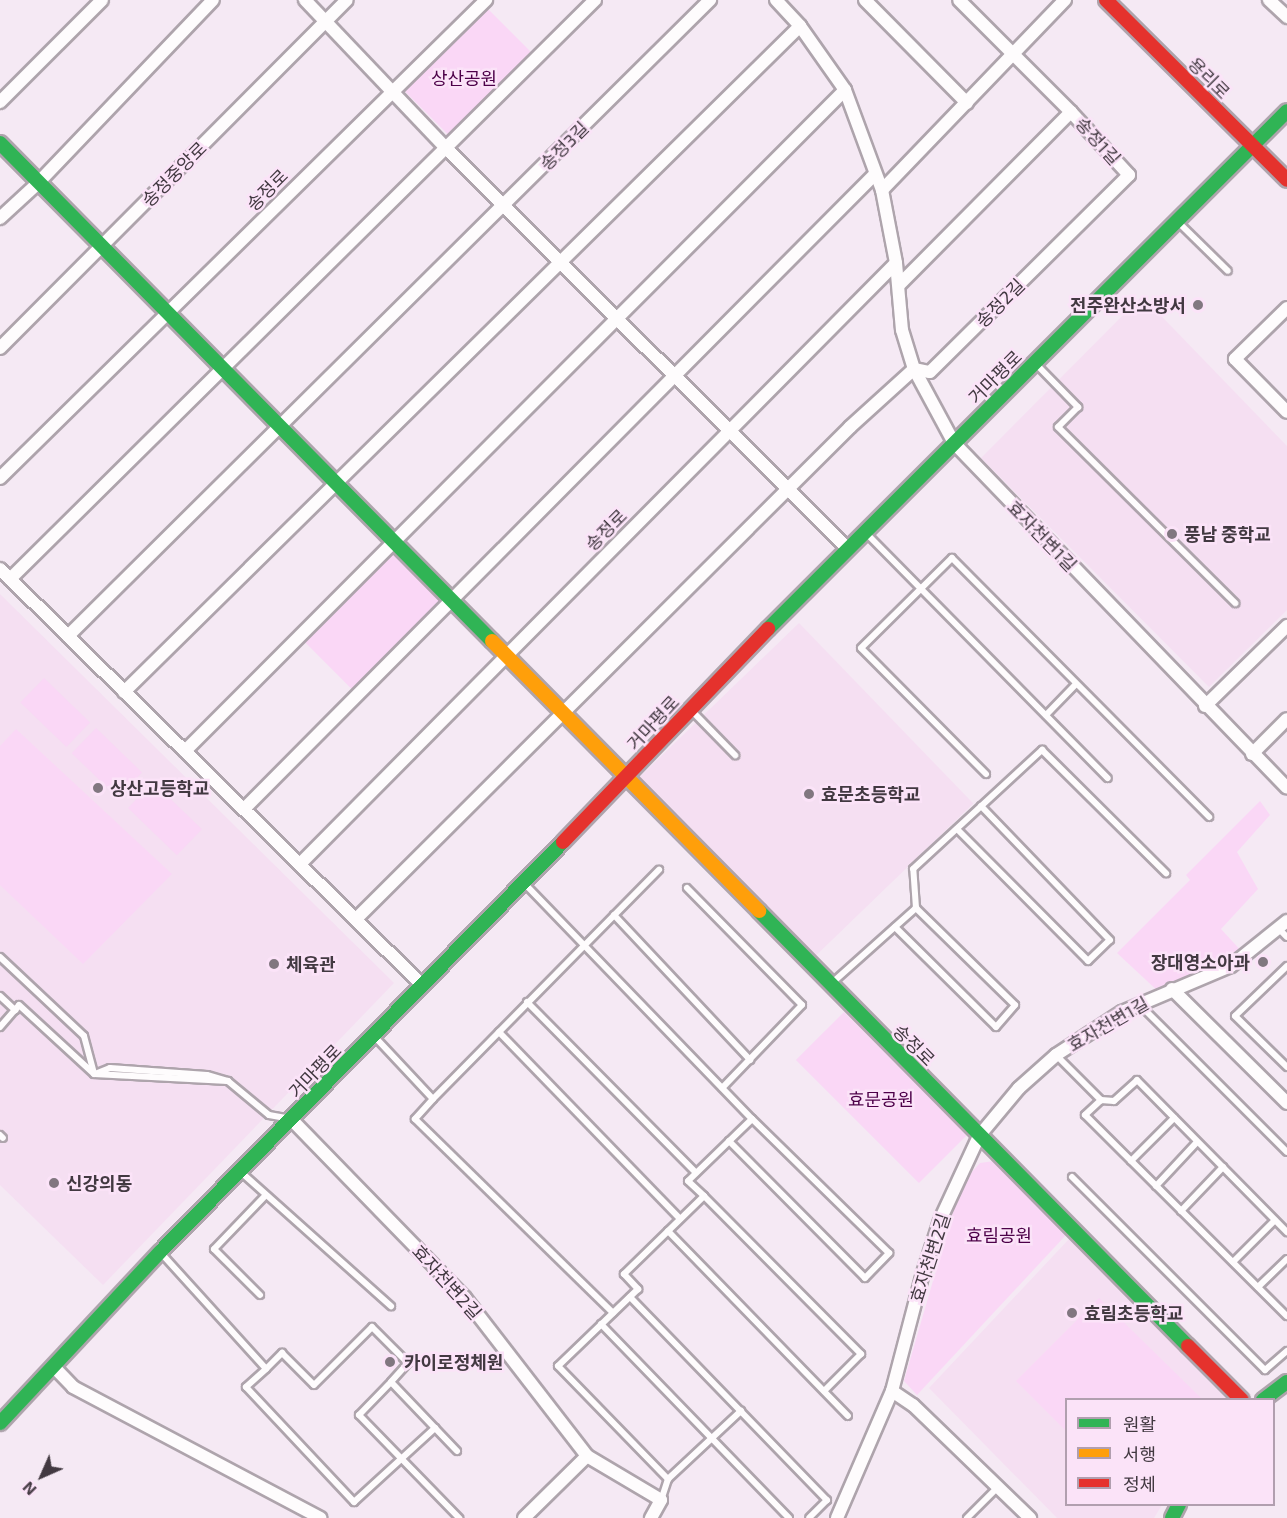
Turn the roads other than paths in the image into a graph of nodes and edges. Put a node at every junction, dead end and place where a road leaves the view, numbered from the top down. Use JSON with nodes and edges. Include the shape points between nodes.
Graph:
{"nodes":[{"id":1,"x":102,"y":0,"type":"edge"},
{"id":2,"x":213,"y":0,"type":"edge"},
{"id":3,"x":305,"y":0,"type":"edge"},
{"id":4,"x":347,"y":0,"type":"edge"},
{"id":5,"x":486,"y":0,"type":"edge"},
{"id":6,"x":595,"y":0,"type":"edge"},
{"id":7,"x":710,"y":0,"type":"edge"},
{"id":8,"x":776,"y":0,"type":"edge"},
{"id":9,"x":865,"y":0,"type":"edge"},
{"id":10,"x":958,"y":0,"type":"edge"},
{"id":11,"x":1065,"y":0,"type":"edge"},
{"id":12,"x":1106,"y":0,"type":"edge"},
{"id":13,"x":1269,"y":0,"type":"edge"},
{"id":14,"x":1287,"y":17,"type":"edge"},
{"id":15,"x":325,"y":22,"type":"junction"},
{"id":16,"x":800,"y":26,"type":"junction"},
{"id":17,"x":1012,"y":55,"type":"junction"},
{"id":18,"x":845,"y":90,"type":"junction"},
{"id":19,"x":392,"y":92,"type":"junction"},
{"id":20,"x":0,"y":102,"type":"edge"},
{"id":21,"x":967,"y":102,"type":"junction"},
{"id":22,"x":1287,"y":111,"type":"edge"},
{"id":23,"x":1071,"y":112,"type":"junction"},
{"id":24,"x":0,"y":143,"type":"edge"},
{"id":25,"x":1252,"y":146,"type":"junction"},
{"id":26,"x":446,"y":148,"type":"junction"},
{"id":27,"x":875,"y":174,"type":"junction"},
{"id":28,"x":1287,"y":180,"type":"edge"},
{"id":29,"x":38,"y":183,"type":"junction"},
{"id":30,"x":882,"y":190,"type":"junction"},
{"id":31,"x":504,"y":206,"type":"junction"},
{"id":32,"x":0,"y":218,"type":"edge"},
{"id":33,"x":1177,"y":221,"type":"junction"},
{"id":34,"x":1082,"y":222,"type":"joint"},
{"id":35,"x":102,"y":246,"type":"junction"},
{"id":36,"x":560,"y":263,"type":"junction"},
{"id":37,"x":896,"y":263,"type":"junction"},
{"id":38,"x":1228,"y":271,"type":"dead end"},
{"id":39,"x":899,"y":285,"type":"junction"},
{"id":40,"x":1287,"y":308,"type":"edge"},
{"id":41,"x":168,"y":312,"type":"junction"},
{"id":42,"x":616,"y":319,"type":"junction"},
{"id":43,"x":0,"y":348,"type":"edge"},
{"id":44,"x":1035,"y":362,"type":"junction"},
{"id":45,"x":224,"y":368,"type":"junction"},
{"id":46,"x":914,"y":369,"type":"junction"},
{"id":47,"x":674,"y":377,"type":"junction"},
{"id":48,"x":1287,"y":412,"type":"edge"},
{"id":49,"x":281,"y":425,"type":"junction"},
{"id":50,"x":729,"y":432,"type":"junction"},
{"id":51,"x":954,"y":443,"type":"junction"},
{"id":52,"x":0,"y":478,"type":"edge"},
{"id":53,"x":338,"y":482,"type":"junction"},
{"id":54,"x":786,"y":490,"type":"junction"},
{"id":55,"x":863,"y":530,"type":"junction"},
{"id":56,"x":396,"y":540,"type":"junction"},
{"id":57,"x":846,"y":547,"type":"junction"},
{"id":58,"x":0,"y":569,"type":"edge"},
{"id":59,"x":10,"y":579,"type":"junction"},
{"id":60,"x":921,"y":589,"type":"junction"},
{"id":61,"x":454,"y":598,"type":"junction"},
{"id":62,"x":1235,"y":603,"type":"dead end"},
{"id":63,"x":1287,"y":626,"type":"edge"},
{"id":64,"x":68,"y":636,"type":"junction"},
{"id":65,"x":508,"y":654,"type":"junction"},
{"id":66,"x":1077,"y":684,"type":"junction"},
{"id":67,"x":124,"y":692,"type":"junction"},
{"id":68,"x":1205,"y":706,"type":"junction"},
{"id":69,"x":690,"y":709,"type":"junction"},
{"id":70,"x":565,"y":711,"type":"junction"},
{"id":71,"x":1046,"y":715,"type":"junction"},
{"id":72,"x":1287,"y":719,"type":"edge"},
{"id":73,"x":185,"y":752,"type":"junction"},
{"id":74,"x":1252,"y":754,"type":"junction"},
{"id":75,"x":735,"y":755,"type":"dead end"},
{"id":76,"x":986,"y":774,"type":"dead end"},
{"id":77,"x":627,"y":777,"type":"junction"},
{"id":78,"x":1108,"y":778,"type":"dead end"},
{"id":79,"x":1287,"y":788,"type":"edge"},
{"id":80,"x":981,"y":806,"type":"junction"},
{"id":81,"x":244,"y":809,"type":"junction"},
{"id":82,"x":1209,"y":817,"type":"dead end"},
{"id":83,"x":957,"y":829,"type":"junction"},
{"id":84,"x":300,"y":864,"type":"junction"},
{"id":85,"x":659,"y":870,"type":"dead end"},
{"id":86,"x":1166,"y":873,"type":"dead end"},
{"id":87,"x":523,"y":883,"type":"junction"},
{"id":88,"x":687,"y":888,"type":"dead end"},
{"id":89,"x":916,"y":908,"type":"junction"},
{"id":90,"x":614,"y":915,"type":"junction"},
{"id":91,"x":356,"y":919,"type":"junction"},
{"id":92,"x":895,"y":927,"type":"junction"},
{"id":93,"x":1284,"y":929,"type":"edge"},
{"id":94,"x":582,"y":946,"type":"junction"},
{"id":95,"x":0,"y":957,"type":"edge"},
{"id":96,"x":1287,"y":967,"type":"edge"},
{"id":97,"x":830,"y":986,"type":"junction"},
{"id":98,"x":423,"y":987,"type":"junction"},
{"id":99,"x":1172,"y":989,"type":"junction"},
{"id":100,"x":0,"y":996,"type":"edge"},
{"id":101,"x":527,"y":1002,"type":"junction"},
{"id":102,"x":1139,"y":1004,"type":"junction"},
{"id":103,"x":15,"y":1010,"type":"junction"},
{"id":104,"x":0,"y":1027,"type":"edge"},
{"id":105,"x":499,"y":1032,"type":"junction"},
{"id":106,"x":374,"y":1036,"type":"junction"},
{"id":107,"x":1056,"y":1055,"type":"junction"},
{"id":108,"x":750,"y":1060,"type":"junction"},
{"id":109,"x":1287,"y":1067,"type":"edge"},
{"id":110,"x":94,"y":1074,"type":"junction"},
{"id":111,"x":722,"y":1088,"type":"junction"},
{"id":112,"x":433,"y":1099,"type":"junction"},
{"id":113,"x":1101,"y":1100,"type":"junction"},
{"id":114,"x":1287,"y":1103,"type":"edge"},
{"id":115,"x":1173,"y":1118,"type":"junction"},
{"id":116,"x":752,"y":1119,"type":"junction"},
{"id":117,"x":292,"y":1120,"type":"junction"},
{"id":118,"x":979,"y":1136,"type":"junction"},
{"id":119,"x":729,"y":1141,"type":"junction"},
{"id":120,"x":1197,"y":1142,"type":"junction"},
{"id":121,"x":1287,"y":1152,"type":"edge"},
{"id":122,"x":1131,"y":1161,"type":"junction"},
{"id":123,"x":1223,"y":1167,"type":"junction"},
{"id":124,"x":242,"y":1173,"type":"junction"},
{"id":125,"x":696,"y":1173,"type":"junction"},
{"id":126,"x":1072,"y":1177,"type":"dead end"},
{"id":127,"x":1156,"y":1186,"type":"junction"},
{"id":128,"x":266,"y":1196,"type":"junction"},
{"id":129,"x":704,"y":1196,"type":"junction"},
{"id":130,"x":1181,"y":1211,"type":"junction"},
{"id":131,"x":680,"y":1220,"type":"junction"},
{"id":132,"x":1275,"y":1220,"type":"junction"},
{"id":133,"x":668,"y":1231,"type":"junction"},
{"id":134,"x":1287,"y":1232,"type":"edge"},
{"id":135,"x":160,"y":1252,"type":"junction"},
{"id":136,"x":1287,"y":1259,"type":"edge"},
{"id":137,"x":1233,"y":1262,"type":"junction"},
{"id":138,"x":1258,"y":1287,"type":"junction"},
{"id":139,"x":260,"y":1294,"type":"dead end"},
{"id":140,"x":630,"y":1297,"type":"junction"},
{"id":141,"x":391,"y":1306,"type":"dead end"},
{"id":142,"x":613,"y":1313,"type":"junction"},
{"id":143,"x":1287,"y":1316,"type":"edge"},
{"id":144,"x":601,"y":1324,"type":"junction"},
{"id":145,"x":1287,"y":1351,"type":"edge"},
{"id":146,"x":53,"y":1366,"type":"junction"},
{"id":147,"x":267,"y":1369,"type":"junction"},
{"id":148,"x":1287,"y":1382,"type":"edge"},
{"id":149,"x":391,"y":1383,"type":"junction"},
{"id":150,"x":824,"y":1391,"type":"junction"},
{"id":151,"x":892,"y":1391,"type":"junction"},
{"id":152,"x":1240,"y":1398,"type":"edge"},
{"id":153,"x":1266,"y":1398,"type":"edge"},
{"id":154,"x":741,"y":1411,"type":"junction"},
{"id":155,"x":848,"y":1416,"type":"dead end"},
{"id":156,"x":0,"y":1423,"type":"edge"},
{"id":157,"x":435,"y":1428,"type":"junction"},
{"id":158,"x":711,"y":1438,"type":"junction"},
{"id":159,"x":457,"y":1451,"type":"dead end"},
{"id":160,"x":587,"y":1456,"type":"junction"},
{"id":161,"x":401,"y":1459,"type":"junction"},
{"id":162,"x":668,"y":1479,"type":"junction"},
{"id":163,"x":998,"y":1487,"type":"junction"},
{"id":164,"x":661,"y":1500,"type":"junction"},
{"id":165,"x":320,"y":1518,"type":"edge"},
{"id":166,"x":459,"y":1518,"type":"edge"},
{"id":167,"x":524,"y":1518,"type":"edge"},
{"id":168,"x":651,"y":1518,"type":"edge"},
{"id":169,"x":789,"y":1518,"type":"edge"},
{"id":170,"x":809,"y":1518,"type":"edge"},
{"id":171,"x":837,"y":1518,"type":"edge"},
{"id":172,"x":967,"y":1518,"type":"edge"},
{"id":173,"x":1030,"y":1518,"type":"edge"}],
"edges":[{"from":1,"to":20,"type":"street"},
{"from":2,"to":29,"type":"street"},
{"from":3,"to":15,"type":"street"},
{"from":4,"to":15,"type":"street","name":"송정중앙로"},
{"from":5,"to":19,"type":"street"},
{"from":6,"to":26,"type":"street"},
{"from":7,"to":31,"type":"street","name":"송정3길"},
{"from":8,"to":16,"type":"street"},
{"from":9,"to":21,"type":"street"},
{"from":10,"to":17,"type":"street","name":"송정1길"},
{"from":11,"to":17,"type":"street"},
{"from":12,"to":25,"type":"street","name":"용리로"},
{"from":13,"to":14,"type":"street"},
{"from":15,"to":19,"type":"street"},
{"from":15,"to":35,"type":"street","name":"송정중앙로"},
{"from":16,"to":18,"type":"street"},
{"from":16,"to":36,"type":"street"},
{"from":17,"to":21,"type":"street"},
{"from":17,"to":23,"type":"street","name":"송정1길"},
{"from":18,"to":27,"type":"street"},
{"from":18,"to":42,"type":"street"},
{"from":19,"to":26,"type":"street"},
{"from":19,"to":41,"type":"street","name":"송정로"},
{"from":21,"to":30,"type":"street"},
{"from":22,"to":25,"type":"street","name":"거마평로"},
{"from":23,"to":34,"type":"street","name":"송정1길","via":[[1129,176]]},
{"from":23,"to":39,"type":"street","name":"송정1길"},
{"from":24,"to":29,"type":"street","name":"송정로"},
{"from":25,"to":28,"type":"street","name":"용리로"},
{"from":25,"to":33,"type":"street","name":"거마평로"},
{"from":26,"to":31,"type":"street"},
{"from":26,"to":45,"type":"street"},
{"from":27,"to":30,"type":"street"},
{"from":27,"to":47,"type":"street"},
{"from":29,"to":32,"type":"street"},
{"from":29,"to":35,"type":"street","name":"송정로"},
{"from":30,"to":37,"type":"street"},
{"from":31,"to":36,"type":"street"},
{"from":31,"to":49,"type":"street"},
{"from":33,"to":38,"type":"lane"},
{"from":33,"to":44,"type":"street","name":"거마평로"},
{"from":34,"to":46,"type":"street","name":"송정2길","via":[[930,372]]},
{"from":35,"to":41,"type":"street","name":"송정로"},
{"from":35,"to":43,"type":"street","name":"송정중앙로"},
{"from":36,"to":42,"type":"street"},
{"from":36,"to":53,"type":"street"},
{"from":37,"to":39,"type":"street"},
{"from":37,"to":50,"type":"street"},
{"from":39,"to":46,"type":"street","via":[[902,330]]},
{"from":40,"to":48,"type":"street","via":[[1235,359]]},
{"from":41,"to":45,"type":"street","name":"송정로"},
{"from":41,"to":52,"type":"street","name":"송정로"},
{"from":42,"to":47,"type":"street"},
{"from":42,"to":56,"type":"street"},
{"from":44,"to":51,"type":"street","name":"거마평로"},
{"from":44,"to":62,"type":"lane","via":[[1078,407],[1058,427]]},
{"from":45,"to":49,"type":"street","name":"송정로"},
{"from":45,"to":59,"type":"street"},
{"from":46,"to":51,"type":"street"},
{"from":46,"to":54,"type":"street","name":"송정2길"},
{"from":47,"to":50,"type":"street"},
{"from":47,"to":61,"type":"street"},
{"from":49,"to":53,"type":"street","name":"송정로"},
{"from":49,"to":64,"type":"street"},
{"from":50,"to":54,"type":"street"},
{"from":50,"to":65,"type":"street","name":"송정로"},
{"from":51,"to":55,"type":"street","name":"거마평로"},
{"from":51,"to":68,"type":"street","name":"효자천변1길"},
{"from":53,"to":56,"type":"street","name":"송정로"},
{"from":53,"to":67,"type":"street"},
{"from":54,"to":57,"type":"street"},
{"from":54,"to":70,"type":"street"},
{"from":55,"to":57,"type":"street","name":"거마평로"},
{"from":55,"to":60,"type":"lane"},
{"from":56,"to":61,"type":"street","name":"송정로"},
{"from":56,"to":73,"type":"street"},
{"from":57,"to":69,"type":"street","name":"거마평로"},
{"from":58,"to":59,"type":"street"},
{"from":59,"to":64,"type":"street"},
{"from":60,"to":66,"type":"lane","via":[[952,558]]},
{"from":60,"to":71,"type":"lane"},
{"from":60,"to":76,"type":"lane","via":[[861,648]]},
{"from":61,"to":65,"type":"street","name":"송정로"},
{"from":61,"to":81,"type":"street"},
{"from":63,"to":68,"type":"street"},
{"from":64,"to":67,"type":"street"},
{"from":65,"to":70,"type":"street","name":"송정로"},
{"from":65,"to":84,"type":"street","name":"송정로"},
{"from":66,"to":71,"type":"lane"},
{"from":66,"to":82,"type":"lane"},
{"from":67,"to":73,"type":"street"},
{"from":68,"to":74,"type":"street","name":"효자천변1길"},
{"from":69,"to":75,"type":"lane"},
{"from":69,"to":77,"type":"street","name":"거마평로"},
{"from":70,"to":77,"type":"street","name":"송정로"},
{"from":70,"to":91,"type":"street"},
{"from":71,"to":78,"type":"lane"},
{"from":72,"to":74,"type":"street"},
{"from":73,"to":81,"type":"street"},
{"from":74,"to":79,"type":"street","name":"효자천변1길"},
{"from":77,"to":87,"type":"street","name":"거마평로"},
{"from":77,"to":97,"type":"street","name":"송정로"},
{"from":80,"to":83,"type":"lane"},
{"from":80,"to":83,"type":"lane","via":[[1110,940],[1088,961]]},
{"from":80,"to":86,"type":"lane","via":[[1042,750]]},
{"from":81,"to":84,"type":"street"},
{"from":83,"to":89,"type":"lane","via":[[913,869]]},
{"from":84,"to":91,"type":"street"},
{"from":85,"to":90,"type":"lane"},
{"from":87,"to":94,"type":"lane"},
{"from":87,"to":98,"type":"street","name":"거마평로"},
{"from":88,"to":108,"type":"lane","via":[[802,1005]]},
{"from":89,"to":92,"type":"lane"},
{"from":89,"to":92,"type":"lane","via":[[1015,1005],[996,1027]]},
{"from":90,"to":94,"type":"lane"},
{"from":90,"to":108,"type":"lane"},
{"from":91,"to":98,"type":"street"},
{"from":92,"to":97,"type":"lane"},
{"from":93,"to":99,"type":"street","name":"효자천변1길","via":[[1231,966]]},
{"from":94,"to":101,"type":"lane"},
{"from":94,"to":111,"type":"lane"},
{"from":95,"to":110,"type":"lane","via":[[84,1036]]},
{"from":96,"to":109,"type":"lane","via":[[1235,1016]]},
{"from":97,"to":118,"type":"street","name":"송정로"},
{"from":98,"to":106,"type":"street","name":"거마평로"},
{"from":99,"to":102,"type":"street","name":"효자천변1길"},
{"from":99,"to":114,"type":"street"},
{"from":100,"to":103,"type":"lane"},
{"from":101,"to":105,"type":"lane"},
{"from":101,"to":125,"type":"lane"},
{"from":102,"to":107,"type":"street","name":"효자천변1길"},
{"from":102,"to":121,"type":"lane"},
{"from":103,"to":104,"type":"lane"},
{"from":103,"to":110,"type":"lane","via":[[19,1005]]},
{"from":105,"to":112,"type":"lane"},
{"from":105,"to":131,"type":"lane"},
{"from":106,"to":112,"type":"lane"},
{"from":106,"to":117,"type":"street","name":"거마평로"},
{"from":107,"to":113,"type":"lane"},
{"from":107,"to":118,"type":"street","name":"효자천변1길","via":[[1019,1088]]},
{"from":108,"to":111,"type":"lane"},
{"from":110,"to":117,"type":"lane","via":[[228,1081],[269,1115]]},
{"from":111,"to":116,"type":"lane"},
{"from":112,"to":142,"type":"lane","via":[[415,1119]]},
{"from":113,"to":115,"type":"lane","via":[[1114,1101],[1137,1080]]},
{"from":113,"to":122,"type":"lane","via":[[1085,1115]]},
{"from":115,"to":120,"type":"lane"},
{"from":115,"to":122,"type":"lane"},
{"from":116,"to":119,"type":"lane"},
{"from":116,"to":119,"type":"lane","via":[[889,1253],[865,1278]]},
{"from":117,"to":124,"type":"street","name":"거마평로"},
{"from":117,"to":160,"type":"street","name":"효자천변2길","via":[[465,1298]]},
{"from":118,"to":151,"type":"street","name":"효자천변2길","via":[[941,1218]]},
{"from":118,"to":152,"type":"street","name":"송정로"},
{"from":119,"to":125,"type":"lane"},
{"from":120,"to":123,"type":"lane"},
{"from":120,"to":127,"type":"lane"},
{"from":122,"to":127,"type":"lane"},
{"from":123,"to":130,"type":"lane"},
{"from":123,"to":132,"type":"lane"},
{"from":124,"to":128,"type":"lane"},
{"from":124,"to":135,"type":"street","name":"거마평로"},
{"from":125,"to":129,"type":"lane","via":[[688,1181]]},
{"from":126,"to":145,"type":"lane","via":[[1265,1370]]},
{"from":127,"to":130,"type":"lane"},
{"from":128,"to":139,"type":"lane","via":[[214,1249]]},
{"from":128,"to":141,"type":"lane"},
{"from":129,"to":131,"type":"lane"},
{"from":129,"to":150,"type":"lane","via":[[861,1354]]},
{"from":130,"to":137,"type":"lane"},
{"from":131,"to":133,"type":"lane"},
{"from":132,"to":134,"type":"lane"},
{"from":132,"to":137,"type":"lane"},
{"from":133,"to":140,"type":"lane","via":[[624,1274],[638,1289]]},
{"from":133,"to":150,"type":"lane"},
{"from":135,"to":146,"type":"street","name":"거마평로"},
{"from":135,"to":147,"type":"lane"},
{"from":136,"to":138,"type":"lane"},
{"from":137,"to":138,"type":"lane"},
{"from":138,"to":143,"type":"lane"},
{"from":140,"to":142,"type":"lane"},
{"from":140,"to":154,"type":"lane"},
{"from":142,"to":144,"type":"lane"},
{"from":144,"to":158,"type":"lane"},
{"from":144,"to":162,"type":"lane","via":[[558,1366]]},
{"from":146,"to":156,"type":"street","name":"거마평로"},
{"from":146,"to":165,"type":"street","via":[[73,1387]]},
{"from":147,"to":149,"type":"lane","via":[[282,1353],[314,1385],[372,1327],[408,1364]]},
{"from":147,"to":161,"type":"lane","via":[[246,1387],[354,1502]]},
{"from":148,"to":153,"type":"street"},
{"from":149,"to":157,"type":"lane"},
{"from":149,"to":161,"type":"lane","via":[[359,1415]]},
{"from":150,"to":155,"type":"lane"},
{"from":151,"to":163,"type":"street","via":[[913,1405]]},
{"from":151,"to":171,"type":"street","name":"효자천변2길"},
{"from":154,"to":158,"type":"lane"},
{"from":154,"to":170,"type":"lane","via":[[827,1500]]},
{"from":157,"to":159,"type":"lane"},
{"from":157,"to":161,"type":"lane"},
{"from":158,"to":162,"type":"lane"},
{"from":158,"to":169,"type":"lane"},
{"from":160,"to":164,"type":"street","name":"효자천변2길"},
{"from":160,"to":167,"type":"street"},
{"from":161,"to":166,"type":"lane"},
{"from":162,"to":164,"type":"lane"},
{"from":163,"to":172,"type":"lane"},
{"from":163,"to":173,"type":"street"},
{"from":164,"to":168,"type":"street"}]}
